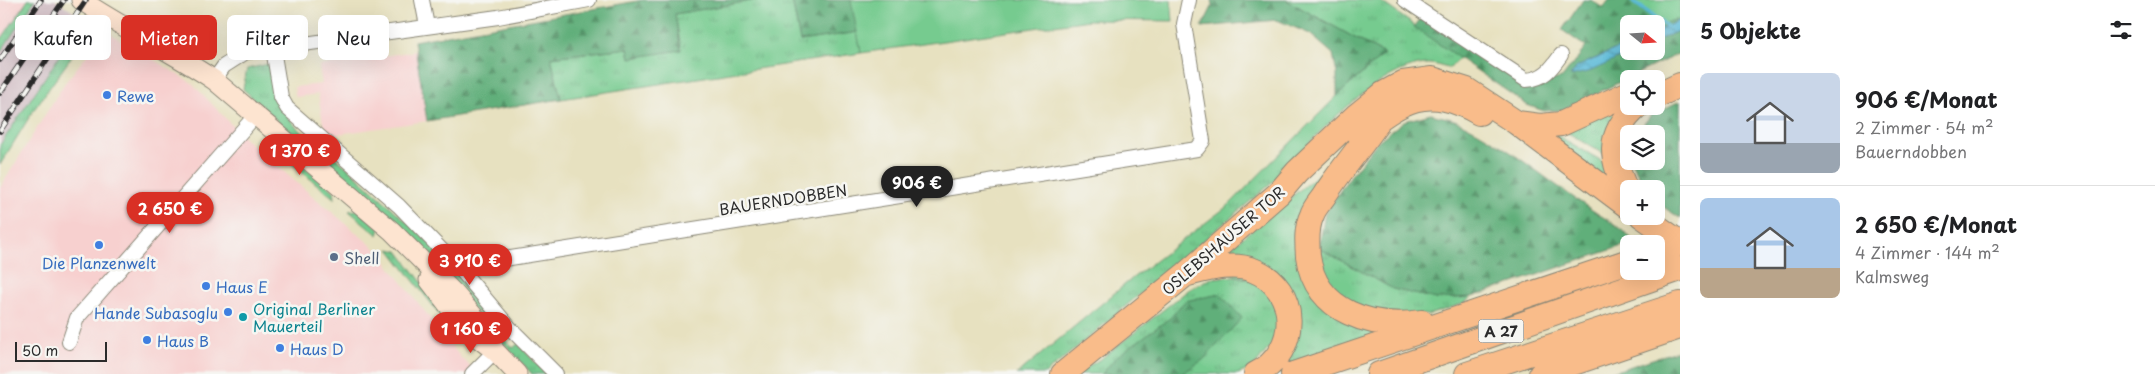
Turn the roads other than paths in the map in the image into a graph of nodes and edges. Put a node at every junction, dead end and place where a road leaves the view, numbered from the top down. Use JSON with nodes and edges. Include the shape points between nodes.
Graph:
{"nodes":[{"id":1,"x":81,"y":0,"type":"edge"},
{"id":2,"x":422,"y":0,"type":"edge"},
{"id":3,"x":590,"y":0,"type":"edge"},
{"id":4,"x":1189,"y":0,"type":"edge"},
{"id":5,"x":1405,"y":0,"type":"edge"},
{"id":6,"x":426,"y":26,"type":"junction"},
{"id":7,"x":308,"y":44,"type":"edge"},
{"id":8,"x":1561,"y":55,"type":"dead end"},
{"id":9,"x":233,"y":60,"type":"edge"},
{"id":10,"x":275,"y":60,"type":"edge"},
{"id":11,"x":1680,"y":68,"type":"edge"},
{"id":12,"x":1665,"y":76,"type":"edge"},
{"id":13,"x":214,"y":80,"type":"junction"},
{"id":14,"x":1680,"y":85,"type":"edge"},
{"id":15,"x":1665,"y":92,"type":"edge"},
{"id":16,"x":1620,"y":97,"type":"edge"},
{"id":17,"x":1384,"y":114,"type":"junction"},
{"id":18,"x":1628,"y":115,"type":"edge"},
{"id":19,"x":255,"y":116,"type":"junction"},
{"id":20,"x":1517,"y":123,"type":"junction"},
{"id":21,"x":1587,"y":178,"type":"junction"},
{"id":22,"x":1621,"y":180,"type":"edge"},
{"id":23,"x":1280,"y":193,"type":"junction"},
{"id":24,"x":1620,"y":201,"type":"edge"},
{"id":25,"x":1654,"y":225,"type":"edge"},
{"id":26,"x":1680,"y":244,"type":"edge"},
{"id":27,"x":1665,"y":249,"type":"edge"},
{"id":28,"x":1620,"y":264,"type":"edge"},
{"id":29,"x":1680,"y":270,"type":"edge"},
{"id":30,"x":462,"y":271,"type":"junction"},
{"id":31,"x":1186,"y":274,"type":"junction"},
{"id":32,"x":1680,"y":304,"type":"edge"},
{"id":33,"x":1449,"y":322,"type":"junction"},
{"id":34,"x":1680,"y":327,"type":"edge"},
{"id":35,"x":69,"y":342,"type":"dead end"},
{"id":36,"x":495,"y":351,"type":"junction"},
{"id":37,"x":1572,"y":368,"type":"edge"},
{"id":38,"x":472,"y":374,"type":"edge"},
{"id":39,"x":517,"y":374,"type":"edge"},
{"id":40,"x":556,"y":374,"type":"edge"},
{"id":41,"x":1063,"y":374,"type":"edge"},
{"id":42,"x":1256,"y":374,"type":"edge"},
{"id":43,"x":1293,"y":374,"type":"edge"},
{"id":44,"x":1379,"y":374,"type":"edge"},
{"id":45,"x":1468,"y":374,"type":"edge"},
{"id":46,"x":1541,"y":374,"type":"edge"}],
"edges":[{"from":1,"to":13,"type":"main road"},
{"from":2,"to":6,"type":"street"},
{"from":3,"to":6,"type":"street"},
{"from":4,"to":30,"type":"street","name":"BAUERNDOBBEN","via":[[1184,24],[1202,141],[1197,149],[485,262]]},
{"from":5,"to":8,"type":"street","via":[[1526,80],[1536,80],[1548,73]]},
{"from":6,"to":7,"type":"street"},
{"from":9,"to":13,"type":"street","via":[[224,66]]},
{"from":10,"to":30,"type":"street","via":[[281,96],[287,108],[399,206]]},
{"from":11,"to":12,"type":"highway"},
{"from":13,"to":19,"type":"main road"},
{"from":14,"to":15,"type":"highway"},
{"from":16,"to":20,"type":"highway","via":[[1561,124]]},
{"from":17,"to":21,"type":"highway","via":[[1425,96],[1465,105],[1530,148]]},
{"from":17,"to":23,"type":"highway","via":[[1301,181]]},
{"from":17,"to":33,"type":"highway","via":[[1311,215],[1307,240],[1310,267],[1322,294],[1350,314],[1394,325],[1433,320]]},
{"from":18,"to":22,"type":"highway","via":[[1614,140],[1613,153]]},
{"from":19,"to":35,"type":"street","via":[[77,318]]},
{"from":19,"to":36,"type":"main road","via":[[392,231],[455,294],[477,320]]},
{"from":20,"to":21,"type":"highway"},
{"from":20,"to":23,"type":"highway","name":"OSLEBSHAUSER TOR","via":[[1467,90],[1432,79],[1403,83],[1357,115],[1297,172]]},
{"from":21,"to":24,"type":"highway"},
{"from":23,"to":31,"type":"highway","name":"OSLEBSHAUSER TOR"},
{"from":25,"to":26,"type":"highway"},
{"from":26,"to":27,"type":"highway"},
{"from":28,"to":33,"type":"highway"},
{"from":29,"to":44,"type":"highway","number":"A 27"},
{"from":30,"to":40,"type":"street","via":[[510,328]]},
{"from":31,"to":41,"type":"highway","name":"OSLEBSHAUSER TOR"},
{"from":31,"to":42,"type":"highway","via":[[1238,266],[1254,270],[1273,284],[1285,299],[1289,328],[1284,350],[1267,369]]},
{"from":32,"to":45,"type":"highway","number":"A 27"},
{"from":33,"to":43,"type":"highway"},
{"from":34,"to":37,"type":"highway"},
{"from":36,"to":38,"type":"street"},
{"from":36,"to":39,"type":"main road"},
{"from":37,"to":46,"type":"highway"}]}
